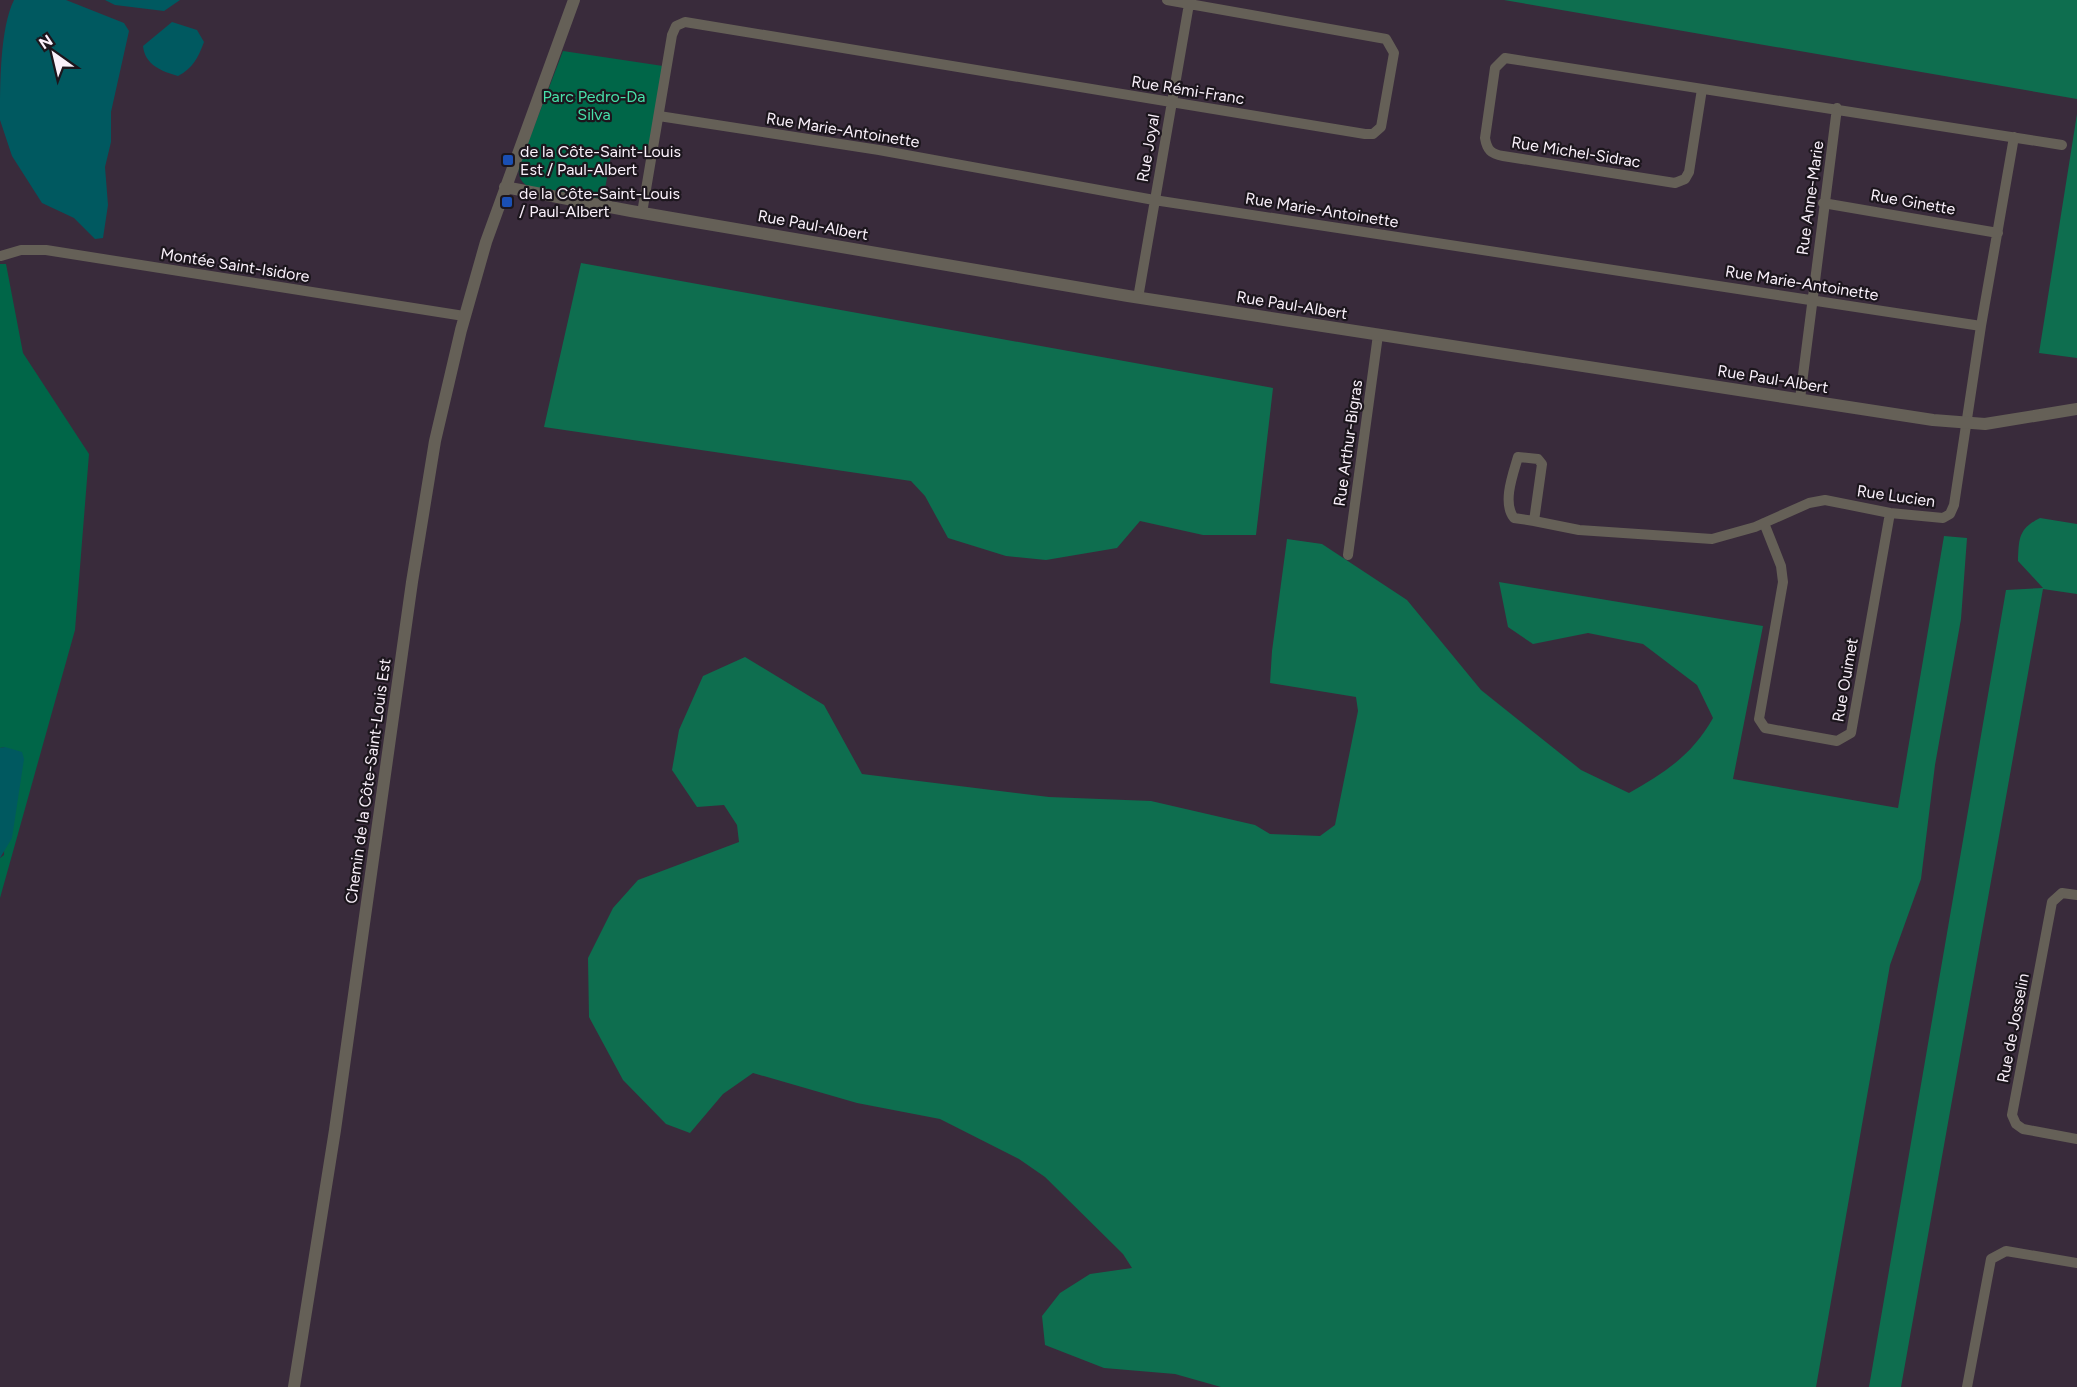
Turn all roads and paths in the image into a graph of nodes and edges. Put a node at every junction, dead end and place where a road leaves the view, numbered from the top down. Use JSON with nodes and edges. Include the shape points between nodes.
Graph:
{"nodes":[{"id":1,"x":574,"y":0,"type":"edge"},
{"id":2,"x":1167,"y":0,"type":"edge"},
{"id":3,"x":1190,"y":4,"type":"junction"},
{"id":4,"x":1702,"y":89,"type":"junction"},
{"id":5,"x":1172,"y":103,"type":"junction"},
{"id":6,"x":1838,"y":108,"type":"junction"},
{"id":7,"x":659,"y":116,"type":"junction"},
{"id":8,"x":2014,"y":137,"type":"junction"},
{"id":9,"x":2062,"y":145,"type":"dead end"},
{"id":10,"x":505,"y":187,"type":"junction"},
{"id":11,"x":1154,"y":200,"type":"junction"},
{"id":12,"x":1823,"y":203,"type":"junction"},
{"id":13,"x":642,"y":213,"type":"junction"},
{"id":14,"x":1998,"y":233,"type":"junction"},
{"id":15,"x":2,"y":256,"type":"edge"},
{"id":16,"x":1138,"y":298,"type":"junction"},
{"id":17,"x":1811,"y":299,"type":"junction"},
{"id":18,"x":464,"y":316,"type":"junction"},
{"id":19,"x":1981,"y":326,"type":"junction"},
{"id":20,"x":1378,"y":335,"type":"junction"},
{"id":21,"x":1800,"y":399,"type":"junction"},
{"id":22,"x":2077,"y":409,"type":"edge"},
{"id":23,"x":1967,"y":424,"type":"junction"},
{"id":24,"x":1890,"y":513,"type":"junction"},
{"id":25,"x":1534,"y":521,"type":"junction"},
{"id":26,"x":1764,"y":523,"type":"junction"},
{"id":27,"x":1348,"y":555,"type":"dead end"},
{"id":28,"x":2077,"y":895,"type":"edge"},
{"id":29,"x":2077,"y":1139,"type":"edge"},
{"id":30,"x":2077,"y":1263,"type":"edge"},
{"id":31,"x":294,"y":1387,"type":"edge"},
{"id":32,"x":1967,"y":1387,"type":"edge"}],
"edges":[{"from":1,"to":10,"type":"street","name":"Chemin de la Côte-Saint-Louis Est"},
{"from":2,"to":3,"type":"street","name":"Rue Rémi-Franc"},
{"from":3,"to":5,"type":"street","name":"Rue Joyal"},
{"from":3,"to":5,"type":"street","name":"Rue Rémi-Franc","via":[[1386,39],[1394,53],[1383,122],[1378,131],[1365,134]]},
{"from":4,"to":4,"type":"street","name":"Rue Michel-Sidrac","via":[[1506,58],[1495,68],[1486,148],[1503,156],[1676,183],[1689,172]]},
{"from":4,"to":6,"type":"street","name":"Rue Michel-Sidrac"},
{"from":5,"to":7,"type":"street","name":"Rue Rémi-Franc","via":[[690,23],[678,25],[672,35]]},
{"from":5,"to":11,"type":"street","name":"Rue Joyal"},
{"from":6,"to":8,"type":"street","name":"Rue Michel-Sidrac"},
{"from":6,"to":12,"type":"street","name":"Rue Anne-Marie"},
{"from":7,"to":11,"type":"street","name":"Rue Marie-Antoinette","via":[[879,150]]},
{"from":7,"to":13,"type":"street"},
{"from":8,"to":9,"type":"street","name":"Rue Michel-Sidrac"},
{"from":8,"to":14,"type":"street","name":"Rue Lucien"},
{"from":10,"to":13,"type":"street","name":"Rue Paul-Albert"},
{"from":10,"to":18,"type":"street","name":"Chemin de la Côte-Saint-Louis Est"},
{"from":11,"to":16,"type":"street","name":"Rue Joyal"},
{"from":11,"to":17,"type":"street","name":"Rue Marie-Antoinette"},
{"from":12,"to":14,"type":"street","name":"Rue Ginette"},
{"from":12,"to":17,"type":"street","name":"Rue Anne-Marie"},
{"from":13,"to":16,"type":"street","name":"Rue Paul-Albert"},
{"from":14,"to":19,"type":"street","name":"Rue Lucien"},
{"from":15,"to":18,"type":"street","name":"Montée Saint-Isidore","via":[[45,250]]},
{"from":16,"to":20,"type":"street","name":"Rue Paul-Albert"},
{"from":17,"to":19,"type":"street","name":"Rue Marie-Antoinette"},
{"from":17,"to":21,"type":"street","name":"Rue Anne-Marie"},
{"from":18,"to":31,"type":"street","name":"Chemin de la Côte-Saint-Louis Est","via":[[422,514],[354,1004]]},
{"from":19,"to":23,"type":"street","name":"Rue Lucien"},
{"from":20,"to":21,"type":"street","name":"Rue Paul-Albert"},
{"from":20,"to":27,"type":"street","name":"Rue Arthur-Bigras"},
{"from":21,"to":23,"type":"street","name":"Rue Paul-Albert"},
{"from":22,"to":23,"type":"street","name":"Rue Paul-Albert"},
{"from":23,"to":24,"type":"street","name":"Rue Lucien","via":[[1950,514],[1943,518]]},
{"from":24,"to":26,"type":"street","name":"Rue Lucien","via":[[1825,500]]},
{"from":24,"to":26,"type":"street","name":"Rue Ouimet","via":[[1851,733],[1837,741],[1765,728],[1759,719],[1783,582],[1781,566]]},
{"from":25,"to":25,"type":"street","name":"Rue Lucien","via":[[1542,464],[1538,459],[1518,457],[1508,502],[1510,513],[1514,518]]},
{"from":25,"to":26,"type":"street","name":"Rue Lucien","via":[[1579,531],[1712,539]]},
{"from":28,"to":29,"type":"street","name":"Rue de Josselin","via":[[2062,893],[2052,902],[2012,1114],[2023,1129]]},
{"from":30,"to":32,"type":"street","via":[[2006,1251],[1991,1259]]}]}
